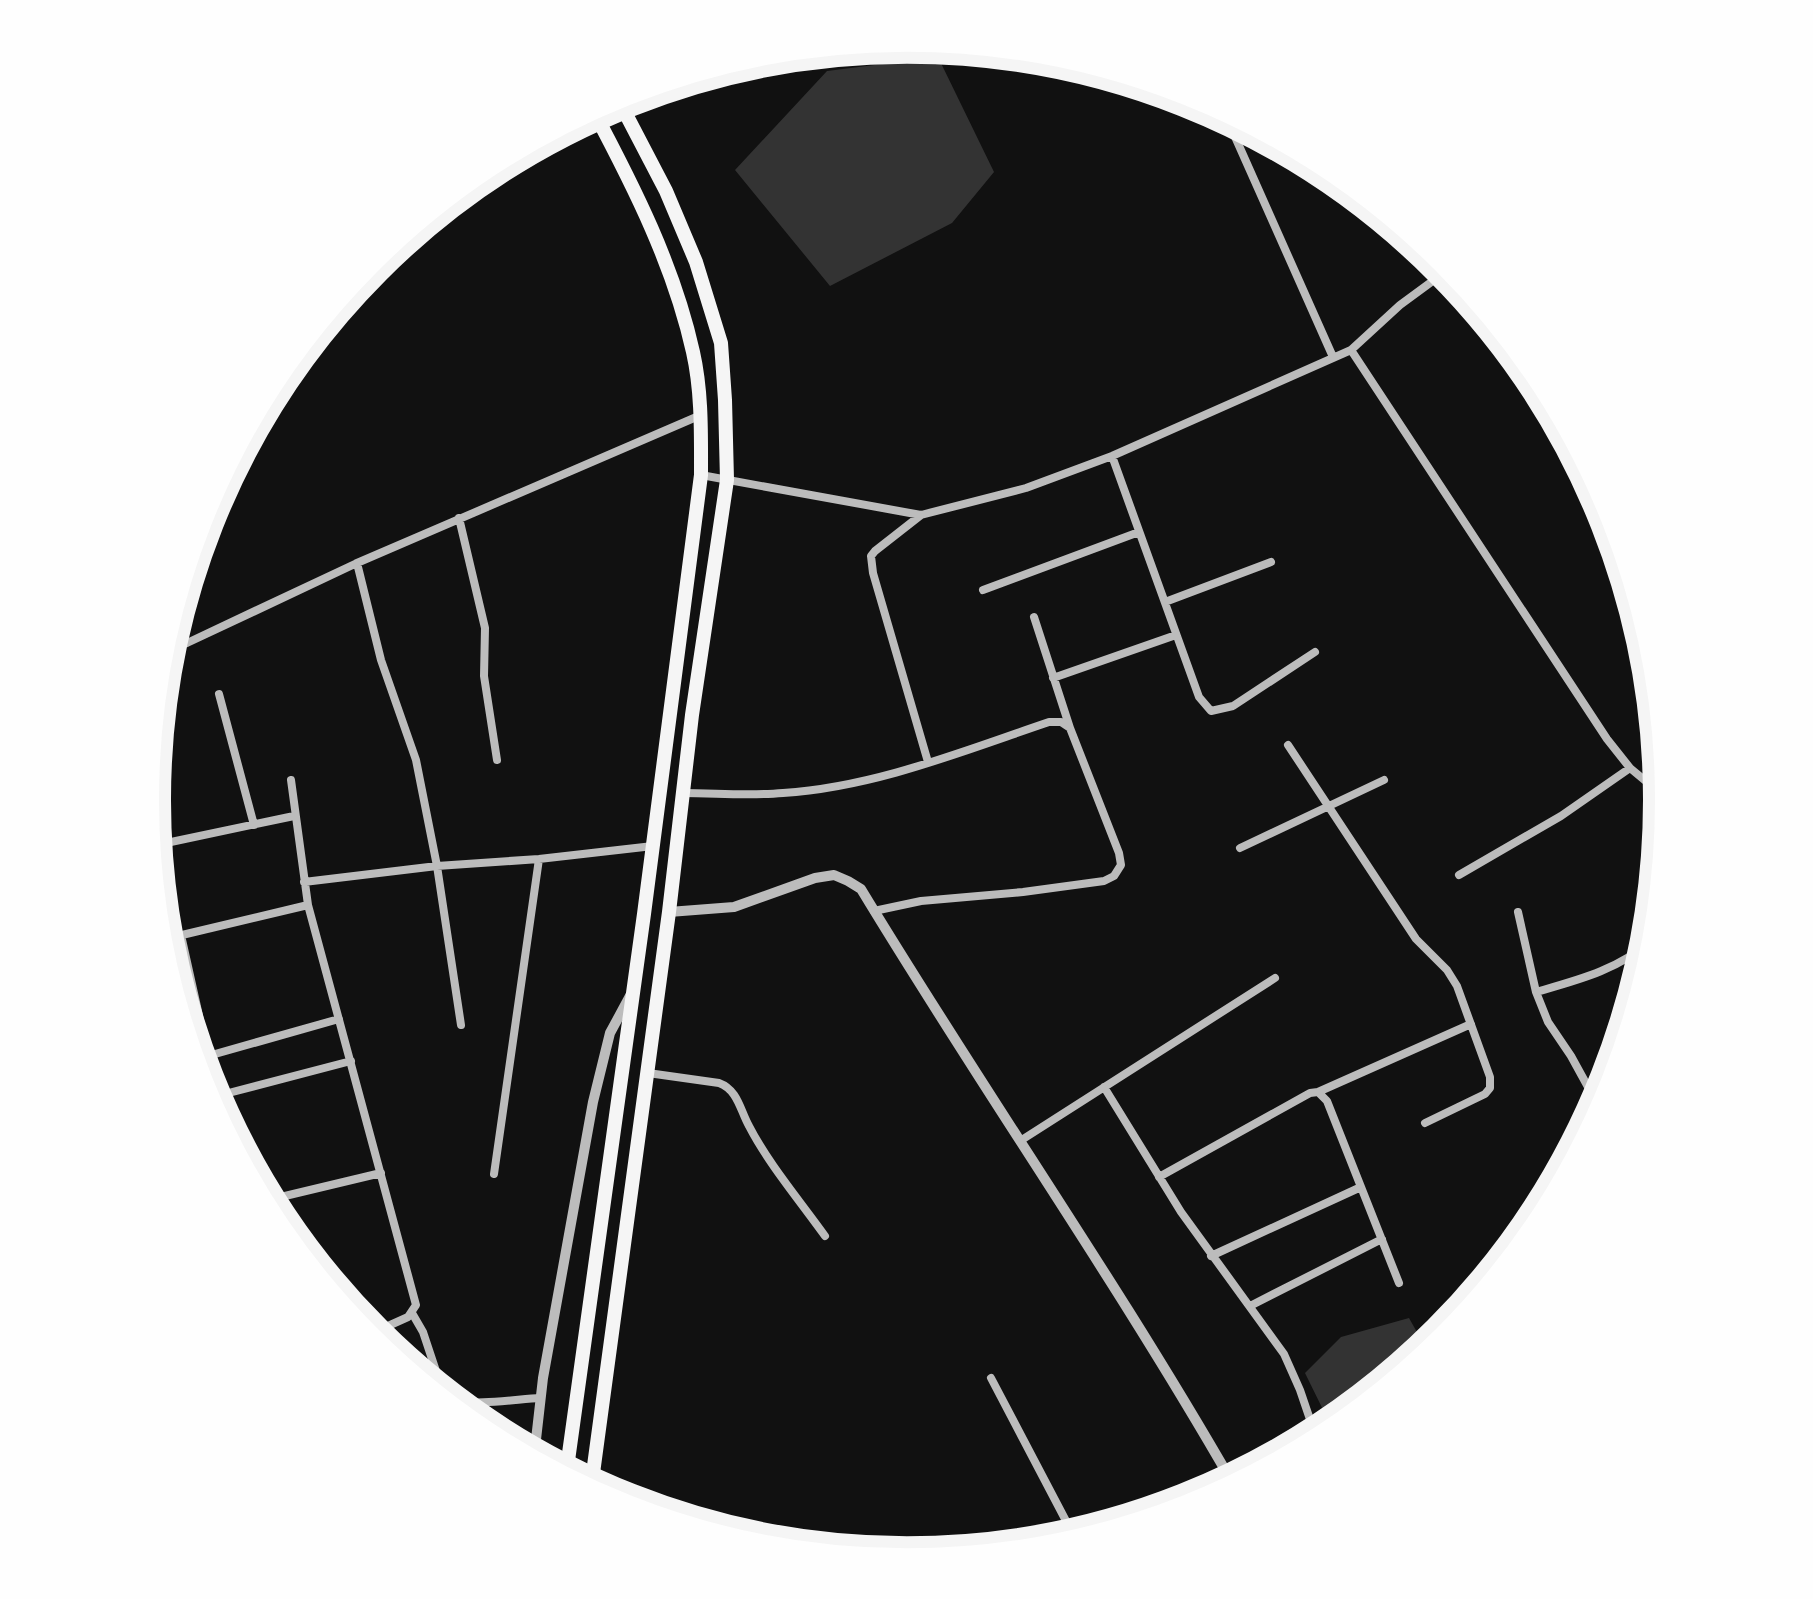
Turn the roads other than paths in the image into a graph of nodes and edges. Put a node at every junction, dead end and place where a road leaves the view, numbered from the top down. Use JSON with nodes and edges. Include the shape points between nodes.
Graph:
{"nodes":[{"id":1,"x":625,"y":113,"type":"edge"},
{"id":2,"x":601,"y":124,"type":"edge"},
{"id":3,"x":1233,"y":133,"type":"edge"},
{"id":4,"x":1435,"y":279,"type":"edge"},
{"id":5,"x":1351,"y":350,"type":"junction"},
{"id":6,"x":1333,"y":357,"type":"junction"},
{"id":7,"x":701,"y":415,"type":"junction"},
{"id":8,"x":1112,"y":456,"type":"junction"},
{"id":9,"x":702,"y":475,"type":"junction"},
{"id":10,"x":727,"y":480,"type":"junction"},
{"id":11,"x":920,"y":514,"type":"junction"},
{"id":12,"x":459,"y":518,"type":"junction"},
{"id":13,"x":1139,"y":532,"type":"junction"},
{"id":14,"x":1272,"y":562,"type":"dead end"},
{"id":15,"x":357,"y":563,"type":"junction"},
{"id":16,"x":983,"y":590,"type":"dead end"},
{"id":17,"x":1165,"y":602,"type":"junction"},
{"id":18,"x":1034,"y":617,"type":"dead end"},
{"id":19,"x":1176,"y":635,"type":"junction"},
{"id":20,"x":181,"y":644,"type":"edge"},
{"id":21,"x":1314,"y":652,"type":"dead end"},
{"id":22,"x":1053,"y":678,"type":"junction"},
{"id":23,"x":219,"y":694,"type":"dead end"},
{"id":24,"x":1070,"y":728,"type":"junction"},
{"id":25,"x":1288,"y":745,"type":"dead end"},
{"id":26,"x":497,"y":760,"type":"dead end"},
{"id":27,"x":928,"y":762,"type":"junction"},
{"id":28,"x":1630,"y":768,"type":"junction"},
{"id":29,"x":291,"y":780,"type":"dead end"},
{"id":30,"x":1384,"y":780,"type":"dead end"},
{"id":31,"x":1648,"y":783,"type":"edge"},
{"id":32,"x":683,"y":793,"type":"junction"},
{"id":33,"x":1328,"y":807,"type":"junction"},
{"id":34,"x":294,"y":816,"type":"junction"},
{"id":35,"x":254,"y":825,"type":"junction"},
{"id":36,"x":166,"y":843,"type":"edge"},
{"id":37,"x":652,"y":846,"type":"junction"},
{"id":38,"x":1240,"y":848,"type":"dead end"},
{"id":39,"x":538,"y":859,"type":"junction"},
{"id":40,"x":437,"y":866,"type":"junction"},
{"id":41,"x":1458,"y":875,"type":"dead end"},
{"id":42,"x":304,"y":882,"type":"junction"},
{"id":43,"x":308,"y":905,"type":"junction"},
{"id":44,"x":874,"y":911,"type":"junction"},
{"id":45,"x":669,"y":912,"type":"junction"},
{"id":46,"x":1518,"y":912,"type":"dead end"},
{"id":47,"x":182,"y":935,"type":"junction"},
{"id":48,"x":178,"y":936,"type":"edge"},
{"id":49,"x":1631,"y":956,"type":"edge"},
{"id":50,"x":1275,"y":978,"type":"dead end"},
{"id":51,"x":634,"y":989,"type":"junction"},
{"id":52,"x":1536,"y":992,"type":"junction"},
{"id":53,"x":339,"y":1019,"type":"junction"},
{"id":54,"x":1471,"y":1024,"type":"junction"},
{"id":55,"x":461,"y":1025,"type":"dead end"},
{"id":56,"x":204,"y":1039,"type":"edge"},
{"id":57,"x":211,"y":1055,"type":"edge"},
{"id":58,"x":351,"y":1060,"type":"junction"},
{"id":59,"x":647,"y":1073,"type":"junction"},
{"id":60,"x":1104,"y":1088,"type":"junction"},
{"id":61,"x":1589,"y":1089,"type":"edge"},
{"id":62,"x":1318,"y":1092,"type":"junction"},
{"id":63,"x":226,"y":1093,"type":"edge"},
{"id":64,"x":1425,"y":1123,"type":"dead end"},
{"id":65,"x":1020,"y":1141,"type":"junction"},
{"id":66,"x":382,"y":1173,"type":"junction"},
{"id":67,"x":494,"y":1174,"type":"dead end"},
{"id":68,"x":1159,"y":1177,"type":"junction"},
{"id":69,"x":1361,"y":1187,"type":"junction"},
{"id":70,"x":281,"y":1198,"type":"edge"},
{"id":71,"x":824,"y":1236,"type":"dead end"},
{"id":72,"x":1382,"y":1239,"type":"junction"},
{"id":73,"x":1212,"y":1256,"type":"junction"},
{"id":74,"x":1400,"y":1282,"type":"dead end"},
{"id":75,"x":1250,"y":1306,"type":"junction"},
{"id":76,"x":412,"y":1313,"type":"junction"},
{"id":77,"x":385,"y":1327,"type":"edge"},
{"id":78,"x":436,"y":1373,"type":"edge"},
{"id":79,"x":991,"y":1378,"type":"dead end"},
{"id":80,"x":540,"y":1398,"type":"junction"},
{"id":81,"x":474,"y":1402,"type":"edge"},
{"id":82,"x":1310,"y":1422,"type":"edge"},
{"id":83,"x":536,"y":1442,"type":"edge"},
{"id":84,"x":568,"y":1460,"type":"edge"},
{"id":85,"x":1225,"y":1469,"type":"edge"},
{"id":86,"x":593,"y":1472,"type":"edge"},
{"id":87,"x":1067,"y":1523,"type":"edge"}],
"edges":[{"from":1,"to":10,"type":"highway","via":[[696,262],[721,344]]},
{"from":2,"to":7,"type":"highway","via":[[680,302]]},
{"from":3,"to":6,"type":"street"},
{"from":4,"to":5,"type":"street"},
{"from":5,"to":6,"type":"street"},
{"from":5,"to":28,"type":"street"},
{"from":6,"to":8,"type":"street"},
{"from":7,"to":9,"type":"highway"},
{"from":7,"to":12,"type":"street"},
{"from":8,"to":11,"type":"street","via":[[1026,488]]},
{"from":8,"to":13,"type":"street"},
{"from":9,"to":10,"type":"street"},
{"from":9,"to":37,"type":"highway"},
{"from":10,"to":11,"type":"street"},
{"from":10,"to":32,"type":"highway"},
{"from":11,"to":27,"type":"street","via":[[871,560]]},
{"from":12,"to":15,"type":"street"},
{"from":12,"to":26,"type":"street","via":[[485,628],[484,676]]},
{"from":13,"to":16,"type":"street"},
{"from":13,"to":17,"type":"street"},
{"from":14,"to":17,"type":"street"},
{"from":15,"to":20,"type":"street"},
{"from":15,"to":40,"type":"street","via":[[416,760]]},
{"from":17,"to":19,"type":"street"},
{"from":18,"to":22,"type":"street"},
{"from":19,"to":21,"type":"street","via":[[1199,697],[1211,710],[1233,706]]},
{"from":19,"to":22,"type":"street"},
{"from":22,"to":24,"type":"street"},
{"from":23,"to":35,"type":"street"},
{"from":24,"to":27,"type":"street","via":[[1050,722]]},
{"from":24,"to":44,"type":"street","via":[[1118,853],[1121,865],[1114,876]]},
{"from":25,"to":33,"type":"street"},
{"from":27,"to":32,"type":"street","via":[[783,794]]},
{"from":28,"to":31,"type":"street"},
{"from":28,"to":41,"type":"street"},
{"from":29,"to":34,"type":"street"},
{"from":30,"to":33,"type":"street"},
{"from":32,"to":45,"type":"highway"},
{"from":33,"to":38,"type":"street"},
{"from":33,"to":54,"type":"street","via":[[1416,939],[1458,986]]},
{"from":34,"to":35,"type":"street"},
{"from":34,"to":42,"type":"street"},
{"from":35,"to":36,"type":"street"},
{"from":37,"to":39,"type":"street"},
{"from":37,"to":51,"type":"highway"},
{"from":39,"to":40,"type":"street"},
{"from":39,"to":67,"type":"street"},
{"from":40,"to":42,"type":"street"},
{"from":40,"to":55,"type":"street"},
{"from":42,"to":43,"type":"street"},
{"from":43,"to":47,"type":"street"},
{"from":43,"to":53,"type":"street"},
{"from":44,"to":45,"type":"street","via":[[861,889],[834,875],[734,907]]},
{"from":44,"to":65,"type":"street"},
{"from":45,"to":59,"type":"highway"},
{"from":46,"to":52,"type":"street"},
{"from":47,"to":48,"type":"street"},
{"from":47,"to":56,"type":"street"},
{"from":49,"to":52,"type":"street","via":[[1594,976]]},
{"from":50,"to":60,"type":"street"},
{"from":51,"to":80,"type":"street","via":[[610,1033],[593,1102]]},
{"from":51,"to":84,"type":"highway"},
{"from":52,"to":61,"type":"street"},
{"from":53,"to":57,"type":"street"},
{"from":53,"to":58,"type":"street"},
{"from":54,"to":62,"type":"street"},
{"from":54,"to":64,"type":"street","via":[[1490,1088]]},
{"from":58,"to":63,"type":"street"},
{"from":58,"to":66,"type":"street"},
{"from":59,"to":71,"type":"street","via":[[727,1086]]},
{"from":59,"to":86,"type":"highway"},
{"from":60,"to":65,"type":"street"},
{"from":60,"to":68,"type":"street"},
{"from":62,"to":68,"type":"street"},
{"from":62,"to":69,"type":"street"},
{"from":65,"to":85,"type":"street"},
{"from":66,"to":70,"type":"street"},
{"from":66,"to":76,"type":"street","via":[[416,1306]]},
{"from":68,"to":73,"type":"street"},
{"from":69,"to":72,"type":"street"},
{"from":69,"to":73,"type":"street"},
{"from":72,"to":74,"type":"street"},
{"from":72,"to":75,"type":"street"},
{"from":73,"to":75,"type":"street"},
{"from":75,"to":82,"type":"street","via":[[1284,1354]]},
{"from":76,"to":77,"type":"street"},
{"from":76,"to":78,"type":"street"},
{"from":79,"to":87,"type":"street"},
{"from":80,"to":81,"type":"street"},
{"from":80,"to":83,"type":"street"}]}
